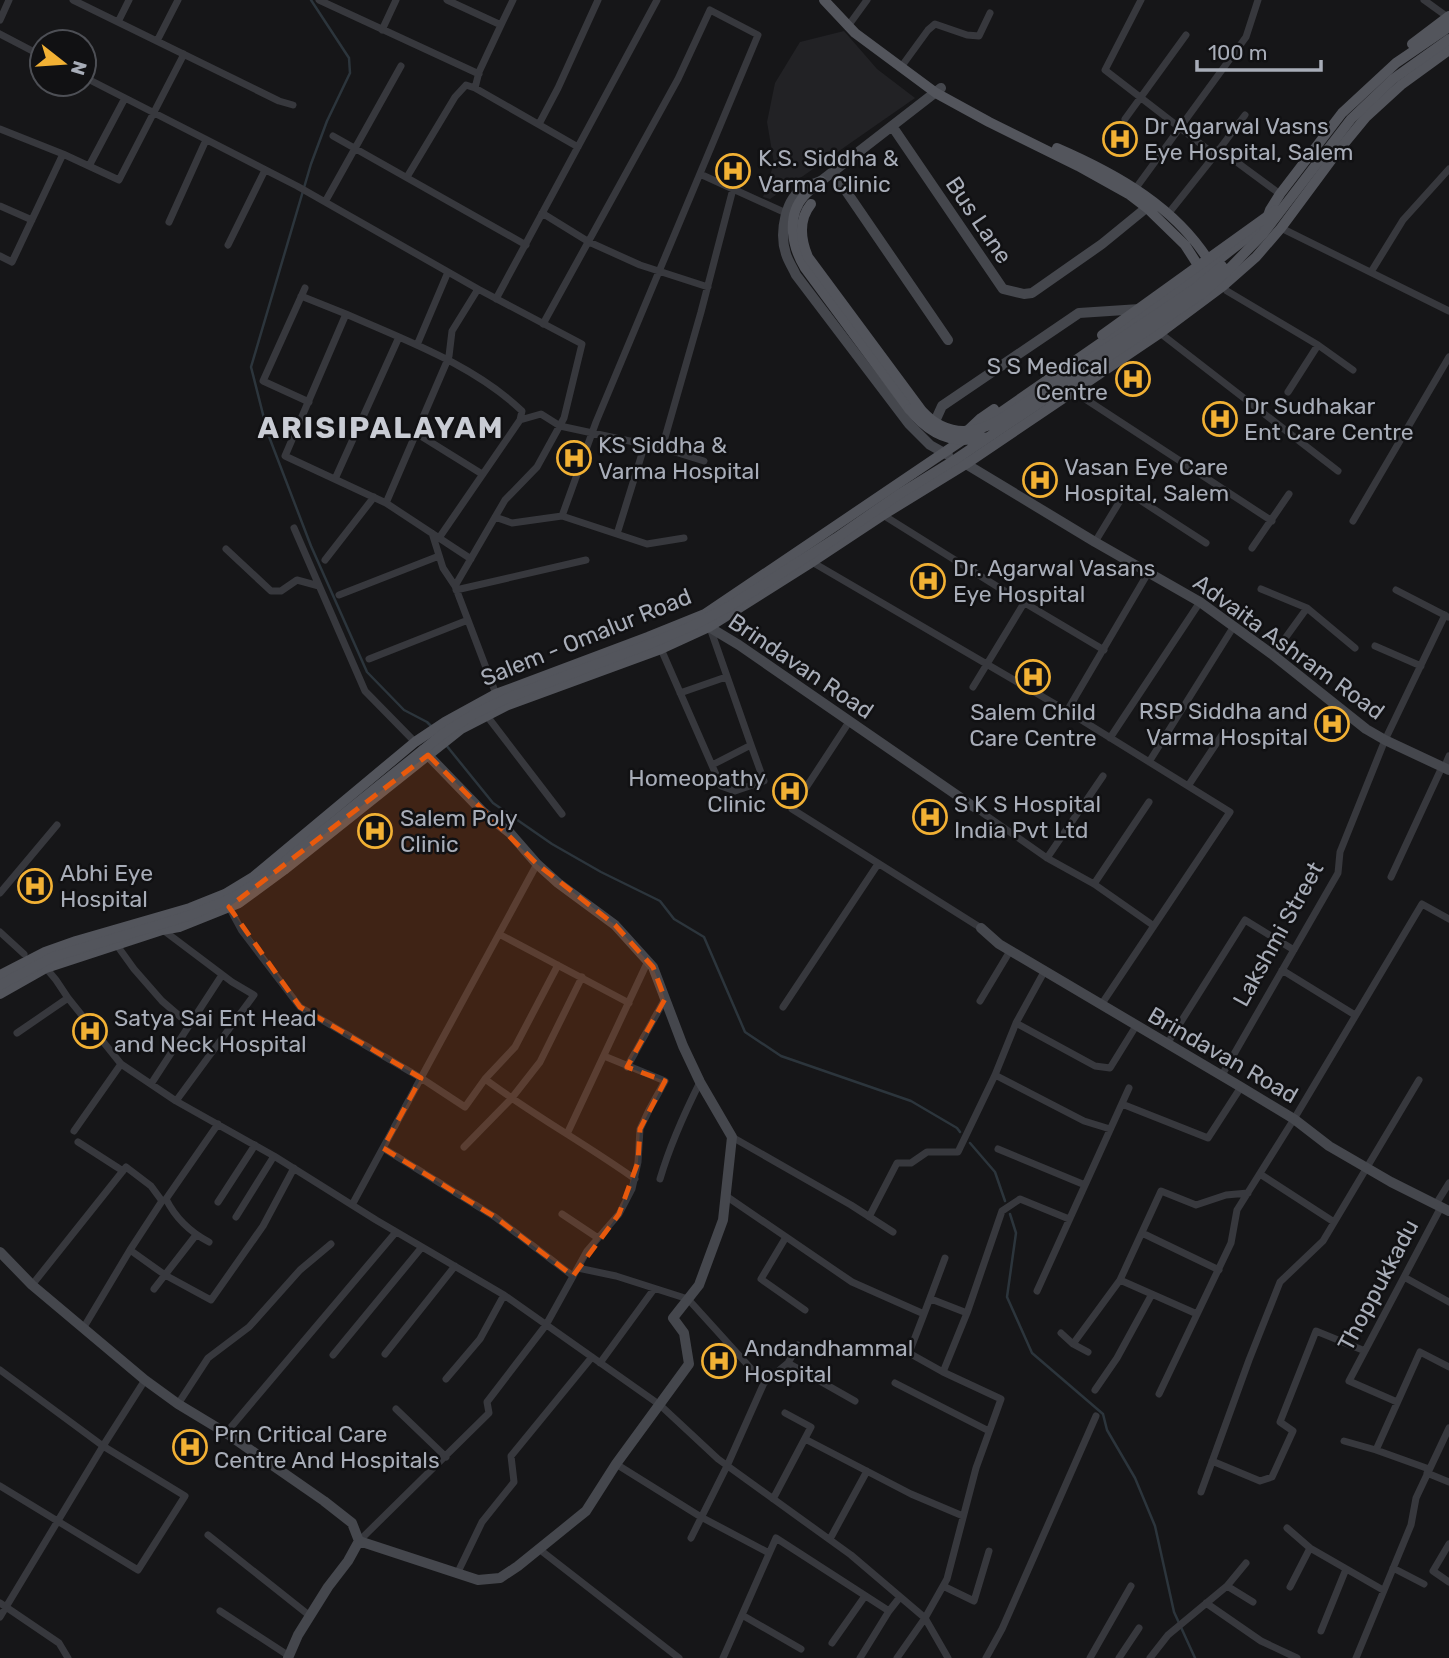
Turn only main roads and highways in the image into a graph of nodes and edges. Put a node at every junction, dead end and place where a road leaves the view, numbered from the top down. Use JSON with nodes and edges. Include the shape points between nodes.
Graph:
{"nodes":[{"id":1,"x":824,"y":0,"type":"edge"},
{"id":2,"x":832,"y":0,"type":"edge"},
{"id":3,"x":1449,"y":22,"type":"edge"},
{"id":4,"x":1449,"y":39,"type":"edge"},
{"id":5,"x":1449,"y":48,"type":"edge"},
{"id":6,"x":1381,"y":76,"type":"junction"},
{"id":7,"x":938,"y":91,"type":"junction"},
{"id":8,"x":1377,"y":106,"type":"junction"},
{"id":9,"x":821,"y":181,"type":"road end"},
{"id":10,"x":807,"y":200,"type":"junction"},
{"id":11,"x":1150,"y":204,"type":"junction"},
{"id":12,"x":1276,"y":210,"type":"junction"},
{"id":13,"x":1207,"y":269,"type":"junction"},
{"id":14,"x":1223,"y":286,"type":"junction"},
{"id":15,"x":1213,"y":294,"type":"junction"},
{"id":16,"x":998,"y":431,"type":"junction"},
{"id":17,"x":941,"y":454,"type":"junction"},
{"id":18,"x":253,"y":877,"type":"junction"},
{"id":19,"x":0,"y":966,"type":"edge"},
{"id":20,"x":0,"y":975,"type":"edge"},
{"id":21,"x":0,"y":985,"type":"edge"},
{"id":22,"x":0,"y":993,"type":"edge"}],
"edges":[{"from":1,"to":7,"type":"main road","via":[[855,33]]},
{"from":2,"to":7,"type":"main road","via":[[868,37]]},
{"from":3,"to":6,"type":"main road"},
{"from":3,"to":6,"type":"main road","via":[[1392,61]]},
{"from":3,"to":12,"type":"main road","bridge":true,"via":[[1368,92]]},
{"from":4,"to":16,"type":"main road","bridge":true,"via":[[1393,79],[1351,119],[1276,218],[1216,282]]},
{"from":5,"to":8,"type":"main road"},
{"from":5,"to":8,"type":"main road","via":[[1395,86]]},
{"from":6,"to":13,"type":"main road","via":[[1342,113],[1258,229]]},
{"from":7,"to":11,"type":"main road","via":[[1120,179]]},
{"from":8,"to":14,"type":"main road","via":[[1281,228]]},
{"from":9,"to":10,"type":"main road","via":[[817,195]]},
{"from":10,"to":12,"type":"main road","bridge":true,"via":[[802,232],[814,265],[922,411],[942,426],[963,431],[1001,419],[1193,290]]},
{"from":10,"to":16,"type":"main road","bridge":true,"via":[[796,211],[793,228],[800,260],[914,415],[946,438],[975,439]]},
{"from":11,"to":13,"type":"main road"},
{"from":11,"to":13,"type":"main road","via":[[1168,214],[1194,240]]},
{"from":12,"to":17,"type":"main road","bridge":true,"via":[[981,418]]},
{"from":13,"to":14,"type":"main road"},
{"from":13,"to":15,"type":"main road"},
{"from":13,"to":17,"type":"main road"},
{"from":14,"to":15,"type":"main road"},
{"from":15,"to":22,"type":"main road","via":[[966,464],[709,627],[508,705],[461,729],[239,903],[179,927],[46,968]]},
{"from":16,"to":21,"type":"main road","bridge":true,"via":[[730,606],[652,643],[510,697],[443,733],[267,876],[234,897],[191,915],[53,957]]},
{"from":17,"to":18,"type":"main road","name":"Salem - Omalur Road","via":[[705,614],[496,694],[434,730]]},
{"from":18,"to":19,"type":"main road","via":[[175,906],[72,935]]},
{"from":18,"to":20,"type":"main road","via":[[191,908],[76,941]]}]}
